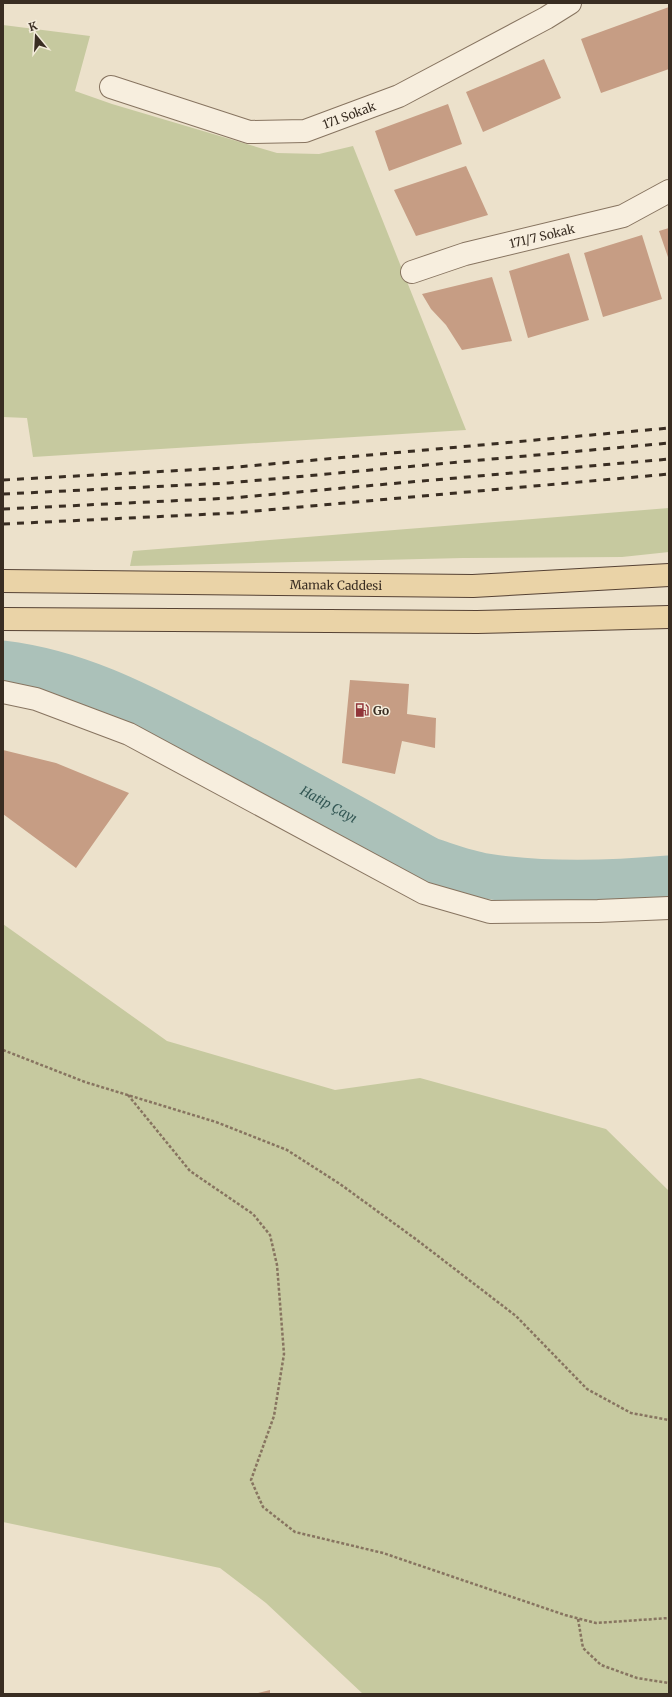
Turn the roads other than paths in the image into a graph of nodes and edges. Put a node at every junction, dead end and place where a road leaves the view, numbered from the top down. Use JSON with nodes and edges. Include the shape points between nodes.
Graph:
{"nodes":[{"id":1,"x":570,"y":3,"type":"edge"},
{"id":2,"x":111,"y":87,"type":"dead end"},
{"id":3,"x":669,"y":191,"type":"edge"},
{"id":4,"x":412,"y":272,"type":"dead end"},
{"id":5,"x":669,"y":575,"type":"edge"},
{"id":6,"x":3,"y":582,"type":"edge"},
{"id":7,"x":669,"y":617,"type":"edge"},
{"id":8,"x":3,"y":619,"type":"edge"},
{"id":9,"x":3,"y":692,"type":"edge"},
{"id":10,"x":669,"y":908,"type":"edge"}],
"edges":[{"from":1,"to":2,"type":"street","name":"171 Sokak","via":[[399,96],[305,131],[249,132]]},
{"from":3,"to":4,"type":"street","name":"171/7 Sokak","via":[[623,216],[465,254]]},
{"from":5,"to":6,"type":"main road","name":"Mamak Caddesi","via":[[473,586]]},
{"from":7,"to":8,"type":"main road","via":[[477,622]]},
{"from":9,"to":10,"type":"street","via":[[36,699],[129,734],[424,893],[490,912]]}]}
